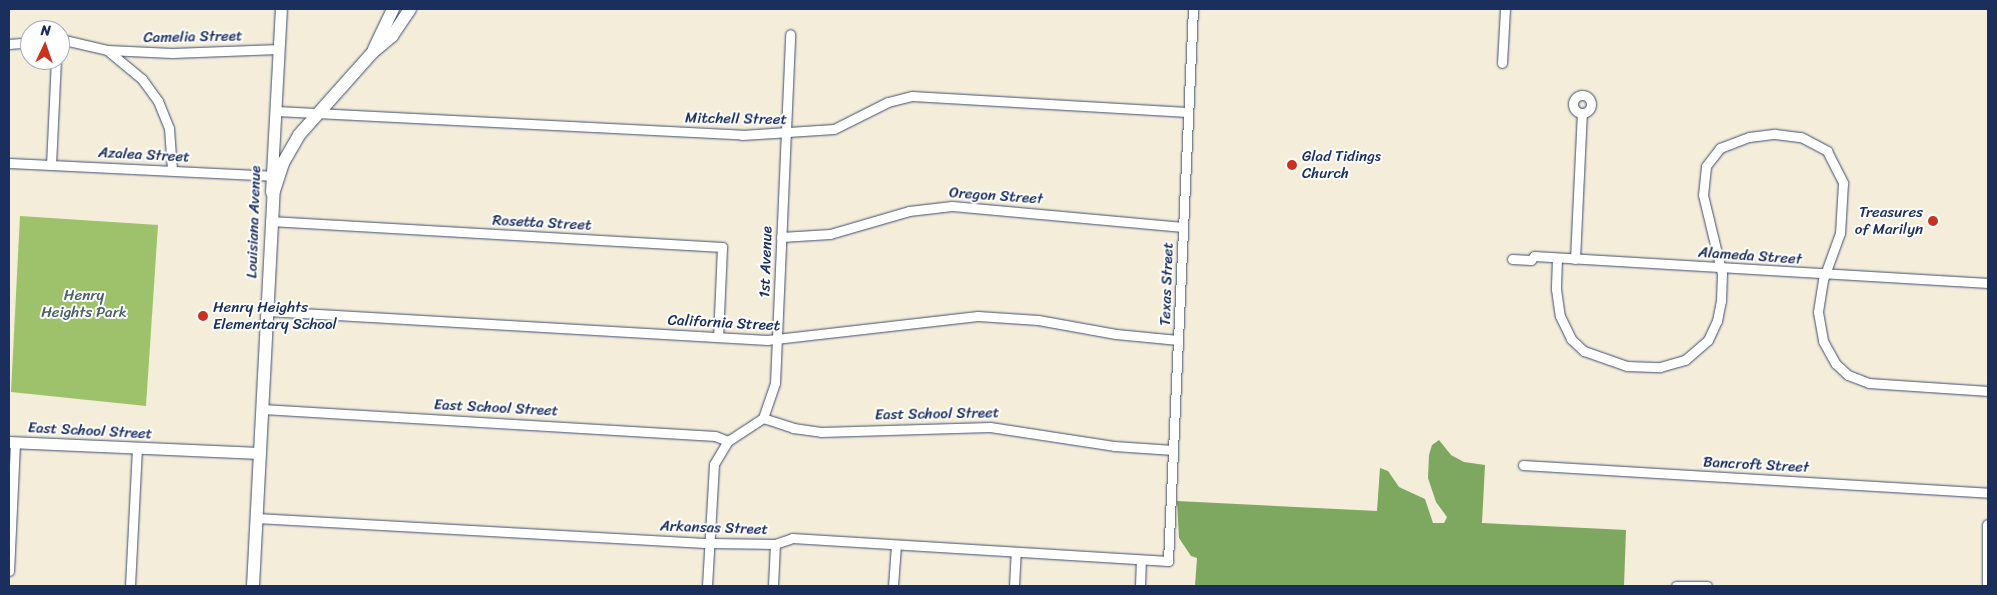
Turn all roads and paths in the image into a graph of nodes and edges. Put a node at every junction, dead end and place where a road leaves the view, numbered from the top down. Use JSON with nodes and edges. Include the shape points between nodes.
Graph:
{"nodes":[{"id":1,"x":281,"y":9,"type":"edge"},
{"id":2,"x":394,"y":9,"type":"edge"},
{"id":3,"x":410,"y":9,"type":"edge"},
{"id":4,"x":1193,"y":9,"type":"edge"},
{"id":5,"x":1505,"y":9,"type":"edge"},
{"id":6,"x":790,"y":34,"type":"dead end"},
{"id":7,"x":70,"y":41,"type":"edge"},
{"id":8,"x":279,"y":49,"type":"junction"},
{"id":9,"x":107,"y":50,"type":"junction"},
{"id":10,"x":373,"y":52,"type":"junction"},
{"id":11,"x":1502,"y":63,"type":"dead end"},
{"id":12,"x":56,"y":70,"type":"edge"},
{"id":13,"x":276,"y":111,"type":"junction"},
{"id":14,"x":1188,"y":112,"type":"junction"},
{"id":15,"x":319,"y":113,"type":"junction"},
{"id":16,"x":1582,"y":113,"type":"dead end"},
{"id":17,"x":786,"y":134,"type":"junction"},
{"id":18,"x":9,"y":162,"type":"edge"},
{"id":19,"x":51,"y":164,"type":"junction"},
{"id":20,"x":172,"y":170,"type":"junction"},
{"id":21,"x":275,"y":175,"type":"junction"},
{"id":22,"x":270,"y":220,"type":"junction"},
{"id":23,"x":1183,"y":226,"type":"junction"},
{"id":24,"x":781,"y":237,"type":"junction"},
{"id":25,"x":1557,"y":258,"type":"junction"},
{"id":26,"x":1512,"y":259,"type":"dead end"},
{"id":27,"x":1575,"y":259,"type":"junction"},
{"id":28,"x":1720,"y":268,"type":"junction"},
{"id":29,"x":1826,"y":274,"type":"junction"},
{"id":30,"x":1988,"y":283,"type":"edge"},
{"id":31,"x":267,"y":311,"type":"junction"},
{"id":32,"x":718,"y":337,"type":"junction"},
{"id":33,"x":777,"y":340,"type":"junction"},
{"id":34,"x":1178,"y":340,"type":"junction"},
{"id":35,"x":1988,"y":391,"type":"edge"},
{"id":36,"x":262,"y":409,"type":"junction"},
{"id":37,"x":763,"y":418,"type":"junction"},
{"id":38,"x":12,"y":442,"type":"edge"},
{"id":39,"x":728,"y":442,"type":"junction"},
{"id":40,"x":137,"y":448,"type":"junction"},
{"id":41,"x":1173,"y":450,"type":"junction"},
{"id":42,"x":260,"y":453,"type":"junction"},
{"id":43,"x":1523,"y":465,"type":"dead end"},
{"id":44,"x":1988,"y":493,"type":"edge"},
{"id":45,"x":256,"y":518,"type":"junction"},
{"id":46,"x":1988,"y":525,"type":"edge"},
{"id":47,"x":709,"y":543,"type":"junction"},
{"id":48,"x":775,"y":544,"type":"junction"},
{"id":49,"x":896,"y":545,"type":"junction"},
{"id":50,"x":1016,"y":552,"type":"junction"},
{"id":51,"x":1142,"y":560,"type":"junction"},
{"id":52,"x":1168,"y":561,"type":"joint"},
{"id":53,"x":9,"y":571,"type":"edge"},
{"id":54,"x":1988,"y":583,"type":"edge"},
{"id":55,"x":130,"y":586,"type":"edge"},
{"id":56,"x":253,"y":586,"type":"edge"},
{"id":57,"x":707,"y":586,"type":"edge"},
{"id":58,"x":773,"y":586,"type":"edge"},
{"id":59,"x":893,"y":586,"type":"edge"},
{"id":60,"x":1014,"y":586,"type":"edge"},
{"id":61,"x":1140,"y":586,"type":"edge"},
{"id":62,"x":1676,"y":586,"type":"edge"},
{"id":63,"x":1707,"y":586,"type":"edge"}],
"edges":[{"from":1,"to":8,"type":"street","name":"Louisiana Avenue"},
{"from":2,"to":10,"type":"main road"},
{"from":3,"to":10,"type":"main road","via":[[392,36]]},
{"from":4,"to":14,"type":"street","name":"Texas Street"},
{"from":5,"to":11,"type":"street"},
{"from":6,"to":17,"type":"street","name":"1st Avenue"},
{"from":7,"to":9,"type":"street","name":"Camelia Street"},
{"from":8,"to":9,"type":"street","name":"Camelia Street","via":[[172,54]]},
{"from":8,"to":13,"type":"street","name":"Louisiana Avenue"},
{"from":9,"to":20,"type":"street","via":[[142,79],[158,101],[169,128]]},
{"from":10,"to":15,"type":"main road","name":"Louisiana Avenue"},
{"from":12,"to":19,"type":"street"},
{"from":13,"to":15,"type":"street","name":"Mitchell Street"},
{"from":13,"to":21,"type":"street","name":"Louisiana Avenue"},
{"from":14,"to":17,"type":"street","name":"Mitchell Street","via":[[912,96],[888,102],[834,129]]},
{"from":14,"to":23,"type":"street","name":"Texas Street"},
{"from":15,"to":17,"type":"street","name":"Mitchell Street"},
{"from":15,"to":21,"type":"main road","name":"Louisiana Avenue"},
{"from":16,"to":27,"type":"street"},
{"from":17,"to":24,"type":"street","name":"1st Avenue"},
{"from":18,"to":19,"type":"street","name":"Azalea Street"},
{"from":19,"to":20,"type":"street","name":"Azalea Street"},
{"from":20,"to":21,"type":"street","name":"Azalea Street"},
{"from":21,"to":22,"type":"main road","name":"Louisiana Avenue"},
{"from":22,"to":31,"type":"main road","name":"Louisiana Avenue"},
{"from":22,"to":32,"type":"street","name":"Rosetta Street","via":[[722,247]]},
{"from":23,"to":24,"type":"street","name":"Oregon Street","via":[[952,206],[908,211],[830,234]]},
{"from":23,"to":34,"type":"street","name":"Texas Street"},
{"from":24,"to":33,"type":"street","name":"1st Avenue"},
{"from":25,"to":26,"type":"street","name":"Alameda Street"},
{"from":25,"to":27,"type":"street","name":"Alameda Street"},
{"from":25,"to":28,"type":"street","via":[[1557,303],[1571,339],[1594,357],[1640,367],[1660,367],[1685,360],[1708,340],[1719,311]]},
{"from":27,"to":28,"type":"street","name":"Alameda Street"},
{"from":28,"to":29,"type":"street","name":"Alameda Street"},
{"from":28,"to":29,"type":"street","via":[[1703,195],[1706,167],[1716,152],[1730,143],[1754,136],[1783,134],[1801,137],[1821,146],[1832,157],[1841,175],[1841,224]]},
{"from":29,"to":30,"type":"street","name":"Alameda Street"},
{"from":29,"to":35,"type":"street","via":[[1818,306],[1818,324],[1830,357],[1848,375],[1869,383]]},
{"from":31,"to":32,"type":"street","name":"California Street"},
{"from":31,"to":36,"type":"main road","name":"Louisiana Avenue"},
{"from":32,"to":33,"type":"street","name":"California Street"},
{"from":33,"to":34,"type":"street","name":"California Street","via":[[920,320],[978,316],[1038,320],[1116,334]]},
{"from":33,"to":37,"type":"street","name":"1st Avenue","via":[[775,383]]},
{"from":34,"to":41,"type":"street","name":"Texas Street"},
{"from":36,"to":39,"type":"street","name":"East School Street","via":[[715,436]]},
{"from":36,"to":42,"type":"main road","name":"Louisiana Avenue"},
{"from":37,"to":39,"type":"street"},
{"from":37,"to":41,"type":"street","name":"East School Street","via":[[793,428],[821,432],[990,427],[1114,446]]},
{"from":38,"to":40,"type":"street","name":"East School Street"},
{"from":38,"to":53,"type":"street"},
{"from":39,"to":47,"type":"street","via":[[717,456],[712,472]]},
{"from":40,"to":42,"type":"street","name":"East School Street"},
{"from":40,"to":55,"type":"street"},
{"from":41,"to":52,"type":"street","name":"Texas Street"},
{"from":42,"to":45,"type":"main road","name":"Louisiana Avenue"},
{"from":43,"to":44,"type":"street","name":"Bancroft Street"},
{"from":45,"to":47,"type":"street","name":"Arkansas Street"},
{"from":45,"to":56,"type":"main road","name":"Louisiana Avenue"},
{"from":46,"to":54,"type":"street"},
{"from":47,"to":48,"type":"street","name":"Arkansas Street"},
{"from":47,"to":57,"type":"street"},
{"from":48,"to":49,"type":"street","name":"Arkansas Street","via":[[792,538]]},
{"from":48,"to":58,"type":"street"},
{"from":49,"to":50,"type":"street","name":"Arkansas Street"},
{"from":49,"to":59,"type":"street"},
{"from":50,"to":51,"type":"street","name":"Arkansas Street"},
{"from":50,"to":60,"type":"street"},
{"from":51,"to":52,"type":"street","name":"Arkansas Street"},
{"from":51,"to":61,"type":"street"},
{"from":62,"to":63,"type":"street"}]}
